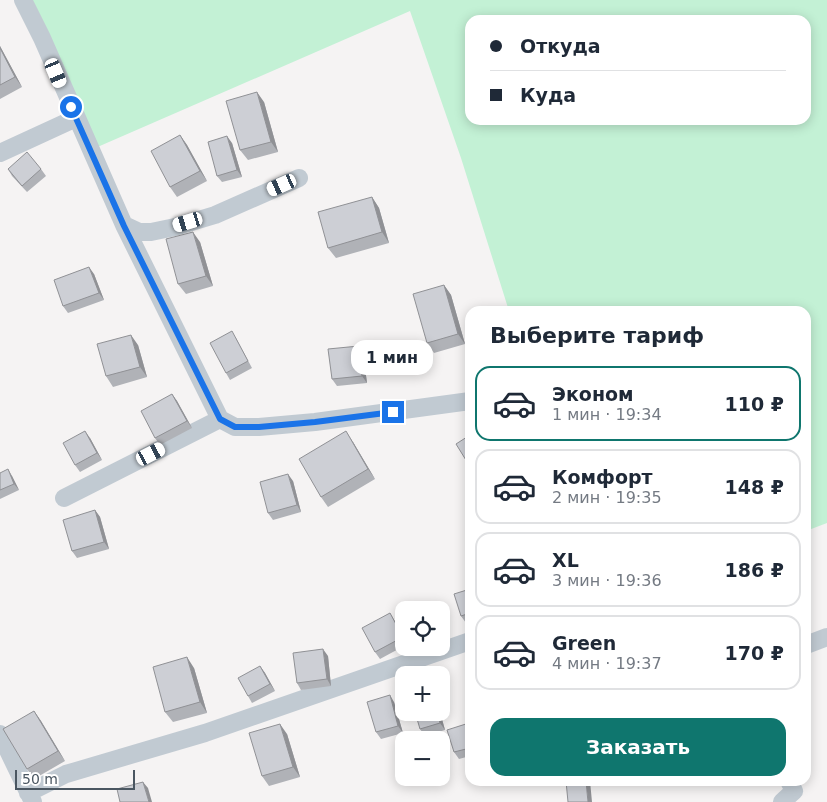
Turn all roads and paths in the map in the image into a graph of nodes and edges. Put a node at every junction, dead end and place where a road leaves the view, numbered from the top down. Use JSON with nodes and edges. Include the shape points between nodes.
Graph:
{"nodes":[{"id":1,"x":23,"y":0,"type":"edge"},
{"id":2,"x":76,"y":118,"type":"junction"},
{"id":3,"x":0,"y":153,"type":"edge"},
{"id":4,"x":299,"y":178,"type":"dead end"},
{"id":5,"x":124,"y":226,"type":"junction"},
{"id":6,"x":465,"y":402,"type":"edge"},
{"id":7,"x":220,"y":419,"type":"junction"},
{"id":8,"x":64,"y":498,"type":"dead end"},
{"id":9,"x":827,"y":637,"type":"edge"},
{"id":10,"x":465,"y":643,"type":"edge"},
{"id":11,"x":811,"y":644,"type":"edge"},
{"id":12,"x":0,"y":734,"type":"edge"},
{"id":13,"x":792,"y":786,"type":"edge"},
{"id":14,"x":30,"y":797,"type":"edge"},
{"id":15,"x":782,"y":802,"type":"edge"}],
"edges":[{"from":1,"to":2,"type":"street"},
{"from":2,"to":3,"type":"street"},
{"from":2,"to":5,"type":"street"},
{"from":4,"to":5,"type":"street","via":[[215,214],[175,226],[139,232]]},
{"from":5,"to":7,"type":"street"},
{"from":6,"to":7,"type":"street","via":[[259,427],[235,427]]},
{"from":7,"to":8,"type":"street"},
{"from":9,"to":11,"type":"street"},
{"from":10,"to":14,"type":"street","via":[[205,733],[66,774]]},
{"from":12,"to":14,"type":"street"},
{"from":13,"to":15,"type":"street","via":[[794,791]]}]}
